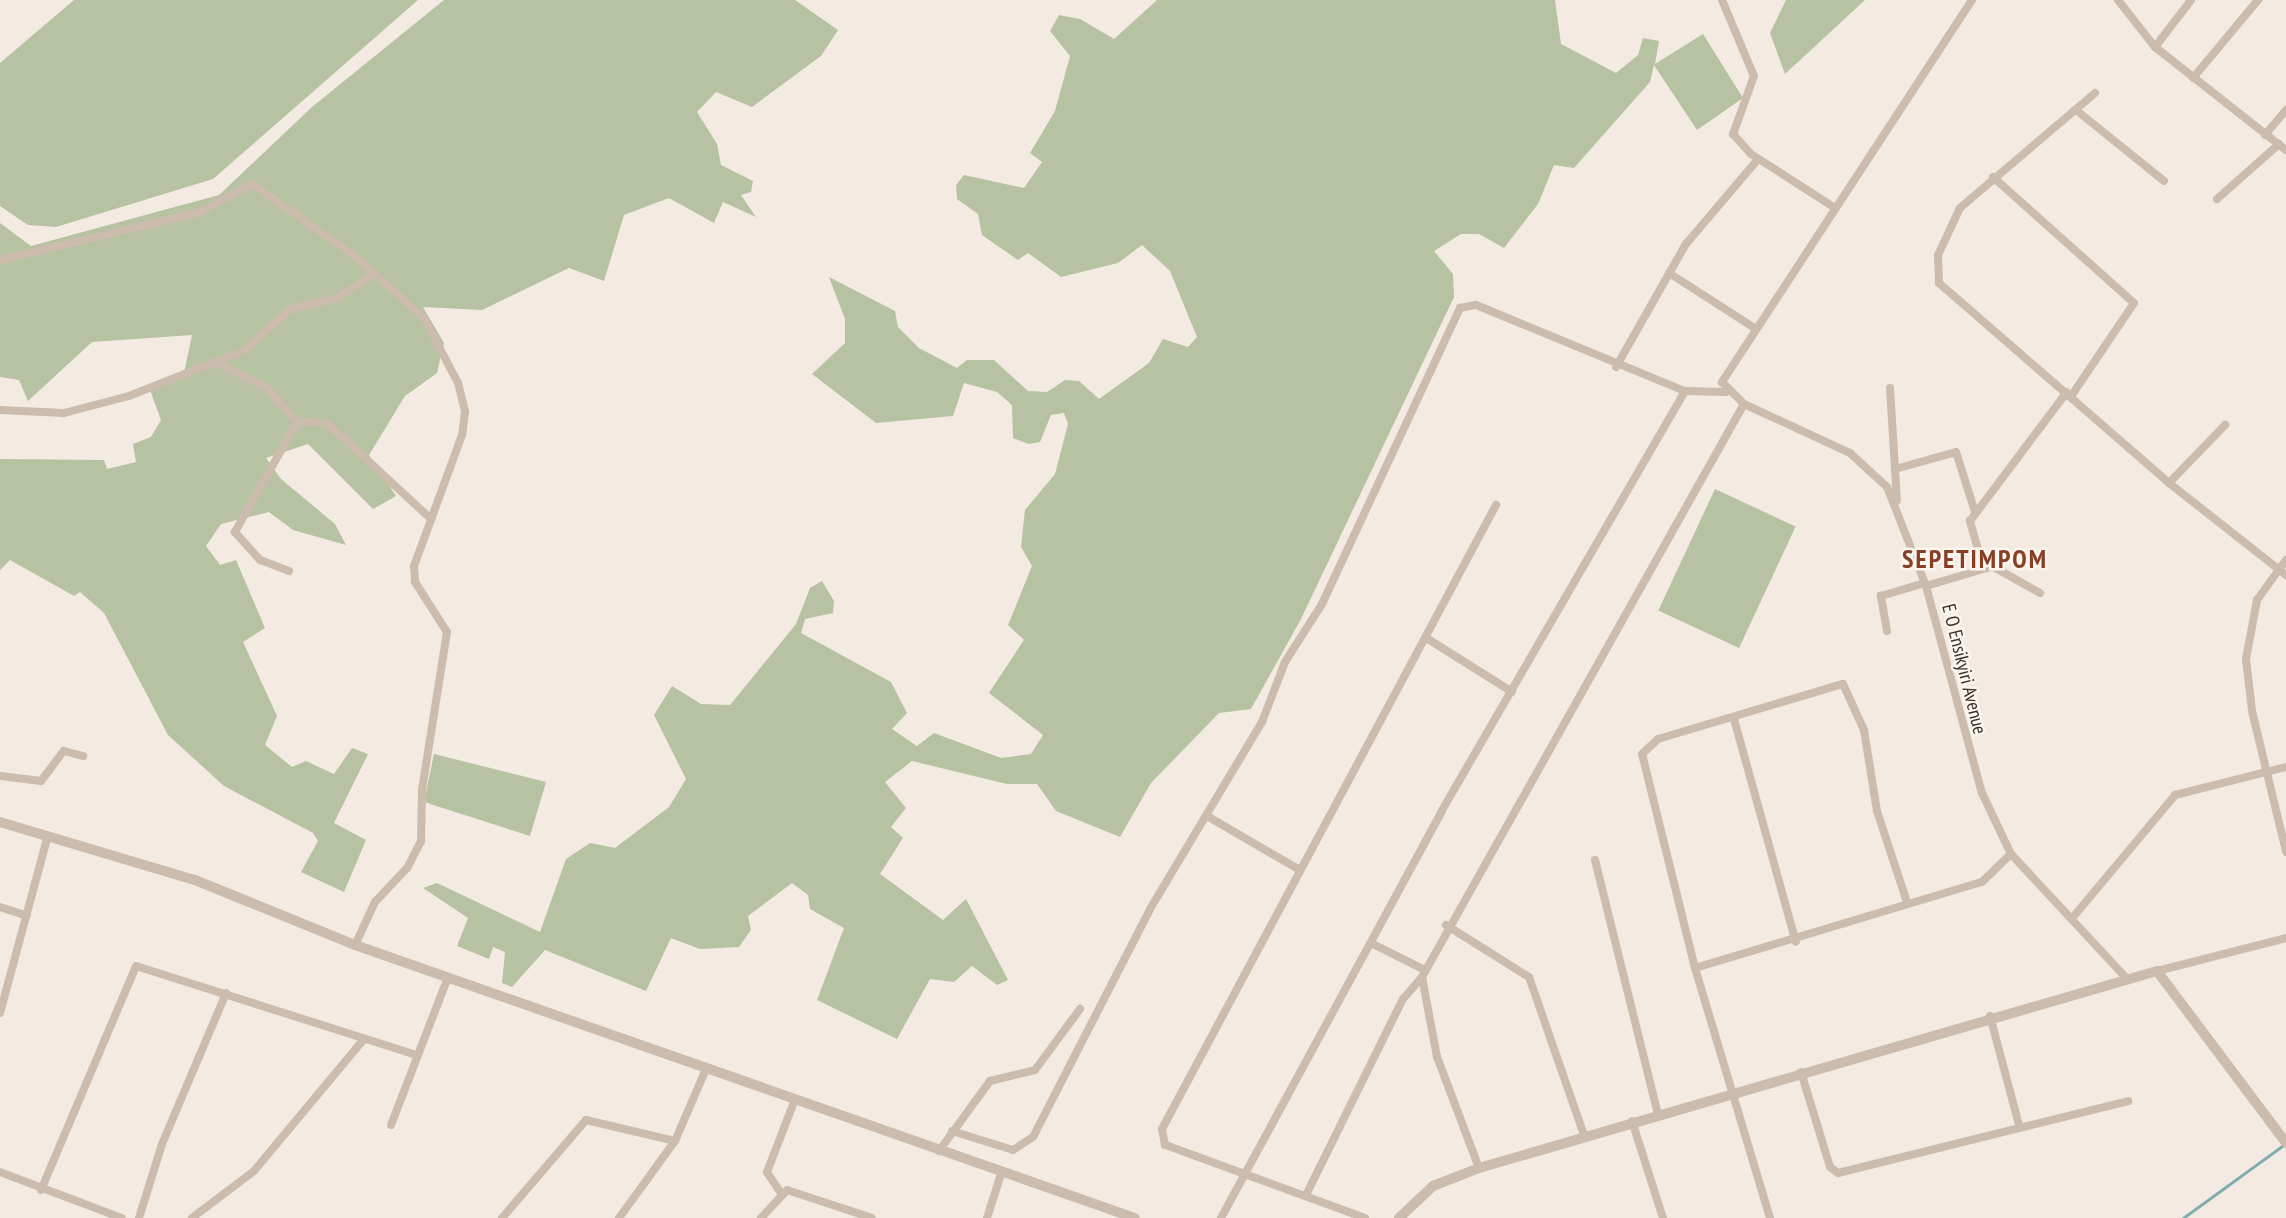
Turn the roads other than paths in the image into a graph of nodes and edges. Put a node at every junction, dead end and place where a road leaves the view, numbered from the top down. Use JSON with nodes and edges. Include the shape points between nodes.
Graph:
{"nodes":[{"id":1,"x":1721,"y":0,"type":"edge"},
{"id":2,"x":1972,"y":0,"type":"edge"},
{"id":3,"x":2118,"y":0,"type":"edge"},
{"id":4,"x":2191,"y":0,"type":"edge"},
{"id":5,"x":2258,"y":0,"type":"edge"},
{"id":6,"x":2155,"y":47,"type":"junction"},
{"id":7,"x":2193,"y":78,"type":"junction"},
{"id":8,"x":2095,"y":93,"type":"dead end"},
{"id":9,"x":2076,"y":110,"type":"junction"},
{"id":10,"x":2286,"y":110,"type":"edge"},
{"id":11,"x":2265,"y":135,"type":"junction"},
{"id":12,"x":2282,"y":147,"type":"edge"},
{"id":13,"x":1758,"y":159,"type":"junction"},
{"id":14,"x":1993,"y":177,"type":"junction"},
{"id":15,"x":2164,"y":181,"type":"dead end"},
{"id":16,"x":2217,"y":200,"type":"dead end"},
{"id":17,"x":1832,"y":206,"type":"junction"},
{"id":18,"x":0,"y":260,"type":"edge"},
{"id":19,"x":375,"y":273,"type":"junction"},
{"id":20,"x":1669,"y":273,"type":"junction"},
{"id":21,"x":1754,"y":327,"type":"junction"},
{"id":22,"x":216,"y":362,"type":"junction"},
{"id":23,"x":1616,"y":367,"type":"junction"},
{"id":24,"x":1890,"y":388,"type":"dead end"},
{"id":25,"x":1685,"y":391,"type":"junction"},
{"id":26,"x":1726,"y":392,"type":"junction"},
{"id":27,"x":2070,"y":394,"type":"junction"},
{"id":28,"x":1744,"y":404,"type":"junction"},
{"id":29,"x":0,"y":410,"type":"edge"},
{"id":30,"x":297,"y":422,"type":"junction"},
{"id":31,"x":2225,"y":425,"type":"dead end"},
{"id":32,"x":1895,"y":469,"type":"junction"},
{"id":33,"x":2169,"y":483,"type":"junction"},
{"id":34,"x":1897,"y":503,"type":"junction"},
{"id":35,"x":1496,"y":505,"type":"dead end"},
{"id":36,"x":1975,"y":512,"type":"junction"},
{"id":37,"x":431,"y":519,"type":"junction"},
{"id":38,"x":2286,"y":560,"type":"edge"},
{"id":39,"x":1990,"y":567,"type":"junction"},
{"id":40,"x":289,"y":571,"type":"dead end"},
{"id":41,"x":2282,"y":572,"type":"edge"},
{"id":42,"x":1926,"y":584,"type":"junction"},
{"id":43,"x":2040,"y":593,"type":"dead end"},
{"id":44,"x":1887,"y":631,"type":"dead end"},
{"id":45,"x":1428,"y":639,"type":"junction"},
{"id":46,"x":1512,"y":692,"type":"junction"},
{"id":47,"x":1734,"y":719,"type":"junction"},
{"id":48,"x":83,"y":756,"type":"dead end"},
{"id":49,"x":2286,"y":767,"type":"edge"},
{"id":50,"x":2267,"y":773,"type":"junction"},
{"id":51,"x":0,"y":776,"type":"edge"},
{"id":52,"x":1207,"y":816,"type":"junction"},
{"id":53,"x":0,"y":821,"type":"edge"},
{"id":54,"x":48,"y":835,"type":"junction"},
{"id":55,"x":2286,"y":852,"type":"edge"},
{"id":56,"x":2011,"y":854,"type":"junction"},
{"id":57,"x":1595,"y":860,"type":"dead end"},
{"id":58,"x":1298,"y":869,"type":"junction"},
{"id":59,"x":1907,"y":902,"type":"junction"},
{"id":60,"x":0,"y":907,"type":"edge"},
{"id":61,"x":27,"y":916,"type":"junction"},
{"id":62,"x":2074,"y":916,"type":"junction"},
{"id":63,"x":1446,"y":925,"type":"junction"},
{"id":64,"x":2286,"y":938,"type":"edge"},
{"id":65,"x":1796,"y":942,"type":"junction"},
{"id":66,"x":1371,"y":943,"type":"junction"},
{"id":67,"x":355,"y":945,"type":"junction"},
{"id":68,"x":1695,"y":968,"type":"junction"},
{"id":69,"x":2157,"y":971,"type":"junction"},
{"id":70,"x":1424,"y":974,"type":"junction"},
{"id":71,"x":448,"y":978,"type":"junction"},
{"id":72,"x":2127,"y":979,"type":"junction"},
{"id":73,"x":226,"y":993,"type":"junction"},
{"id":74,"x":1080,"y":1009,"type":"dead end"},
{"id":75,"x":0,"y":1013,"type":"edge"},
{"id":76,"x":1990,"y":1016,"type":"junction"},
{"id":77,"x":364,"y":1040,"type":"junction"},
{"id":78,"x":417,"y":1055,"type":"junction"},
{"id":79,"x":706,"y":1069,"type":"junction"},
{"id":80,"x":1801,"y":1072,"type":"junction"},
{"id":81,"x":1733,"y":1091,"type":"junction"},
{"id":82,"x":2128,"y":1101,"type":"dead end"},
{"id":83,"x":794,"y":1102,"type":"junction"},
{"id":84,"x":1658,"y":1114,"type":"junction"},
{"id":85,"x":1632,"y":1121,"type":"junction"},
{"id":86,"x":391,"y":1125,"type":"dead end"},
{"id":87,"x":2019,"y":1125,"type":"junction"},
{"id":88,"x":953,"y":1131,"type":"junction"},
{"id":89,"x":1584,"y":1135,"type":"junction"},
{"id":90,"x":2283,"y":1139,"type":"edge"},
{"id":91,"x":675,"y":1141,"type":"junction"},
{"id":92,"x":939,"y":1151,"type":"junction"},
{"id":93,"x":1479,"y":1168,"type":"junction"},
{"id":94,"x":1002,"y":1171,"type":"junction"},
{"id":95,"x":0,"y":1172,"type":"edge"},
{"id":96,"x":1245,"y":1175,"type":"junction"},
{"id":97,"x":41,"y":1190,"type":"junction"},
{"id":98,"x":781,"y":1193,"type":"junction"},
{"id":99,"x":1306,"y":1195,"type":"junction"},
{"id":100,"x":122,"y":1218,"type":"edge"},
{"id":101,"x":139,"y":1218,"type":"edge"},
{"id":102,"x":192,"y":1218,"type":"edge"},
{"id":103,"x":502,"y":1218,"type":"edge"},
{"id":104,"x":619,"y":1218,"type":"edge"},
{"id":105,"x":761,"y":1218,"type":"edge"},
{"id":106,"x":872,"y":1218,"type":"edge"},
{"id":107,"x":987,"y":1218,"type":"edge"},
{"id":108,"x":1135,"y":1218,"type":"edge"},
{"id":109,"x":1221,"y":1218,"type":"edge"},
{"id":110,"x":1364,"y":1218,"type":"edge"},
{"id":111,"x":1399,"y":1218,"type":"edge"},
{"id":112,"x":1663,"y":1218,"type":"edge"},
{"id":113,"x":1770,"y":1218,"type":"edge"}],
"edges":[{"from":1,"to":13,"type":"street","via":[[1754,76],[1733,134]]},
{"from":2,"to":17,"type":"street"},
{"from":3,"to":6,"type":"street"},
{"from":4,"to":6,"type":"street"},
{"from":5,"to":7,"type":"street"},
{"from":6,"to":7,"type":"street"},
{"from":7,"to":11,"type":"street"},
{"from":8,"to":9,"type":"street"},
{"from":9,"to":14,"type":"street"},
{"from":9,"to":15,"type":"street"},
{"from":10,"to":11,"type":"street"},
{"from":11,"to":12,"type":"street"},
{"from":12,"to":16,"type":"street"},
{"from":13,"to":17,"type":"street"},
{"from":13,"to":20,"type":"street"},
{"from":14,"to":27,"type":"street","via":[[1946,232],[1939,283]]},
{"from":14,"to":27,"type":"street","via":[[2134,303]]},
{"from":17,"to":21,"type":"street"},
{"from":18,"to":19,"type":"street","via":[[198,213],[253,184]]},
{"from":19,"to":22,"type":"street","via":[[338,298],[290,309],[256,343]]},
{"from":19,"to":37,"type":"street","via":[[424,318],[458,383],[465,412]]},
{"from":20,"to":21,"type":"street"},
{"from":20,"to":23,"type":"street"},
{"from":21,"to":26,"type":"street","via":[[1723,373]]},
{"from":22,"to":29,"type":"street","via":[[84,410]]},
{"from":22,"to":30,"type":"street","via":[[267,388]]},
{"from":23,"to":25,"type":"street"},
{"from":23,"to":52,"type":"street","via":[[1476,305],[1460,308],[1322,604]]},
{"from":24,"to":32,"type":"street"},
{"from":25,"to":26,"type":"street"},
{"from":25,"to":46,"type":"street"},
{"from":26,"to":28,"type":"street","name":"E O Ensikyiri Avenue"},
{"from":27,"to":33,"type":"street"},
{"from":27,"to":36,"type":"street"},
{"from":28,"to":34,"type":"street","name":"E O Ensikyiri Avenue","via":[[1850,453]]},
{"from":28,"to":63,"type":"street"},
{"from":30,"to":37,"type":"street","via":[[327,423]]},
{"from":30,"to":40,"type":"street","via":[[235,532],[260,560]]},
{"from":31,"to":33,"type":"street"},
{"from":32,"to":34,"type":"street"},
{"from":32,"to":36,"type":"street","via":[[1956,452]]},
{"from":33,"to":41,"type":"street"},
{"from":34,"to":42,"type":"street","name":"E O Ensikyiri Avenue"},
{"from":35,"to":45,"type":"street"},
{"from":36,"to":39,"type":"street","via":[[1969,525],[1973,549]]},
{"from":37,"to":67,"type":"street","via":[[415,560],[415,582],[447,632],[422,790],[421,841],[407,868],[374,902]]},
{"from":38,"to":41,"type":"street"},
{"from":39,"to":42,"type":"street"},
{"from":39,"to":43,"type":"street"},
{"from":41,"to":50,"type":"street","via":[[2257,600],[2247,639],[2252,711]]},
{"from":42,"to":44,"type":"street","via":[[1883,592]]},
{"from":42,"to":56,"type":"street","name":"E O Ensikyiri Avenue","via":[[1970,757]]},
{"from":45,"to":46,"type":"street"},
{"from":45,"to":58,"type":"street"},
{"from":46,"to":66,"type":"street"},
{"from":47,"to":59,"type":"street","via":[[1843,684],[1864,730],[1877,811]]},
{"from":47,"to":65,"type":"street"},
{"from":47,"to":68,"type":"street","via":[[1658,739],[1642,754]]},
{"from":48,"to":51,"type":"street","via":[[64,751],[41,781]]},
{"from":49,"to":50,"type":"street"},
{"from":50,"to":55,"type":"street"},
{"from":50,"to":62,"type":"street","via":[[2169,800]]},
{"from":52,"to":58,"type":"street"},
{"from":52,"to":88,"type":"street","via":[[1150,909],[1032,1137],[1013,1150]]},
{"from":53,"to":54,"type":"street"},
{"from":54,"to":61,"type":"street"},
{"from":54,"to":67,"type":"street","via":[[195,880]]},
{"from":56,"to":59,"type":"street","via":[[1982,882]]},
{"from":56,"to":62,"type":"street","name":"E O Ensikyiri Avenue"},
{"from":57,"to":84,"type":"street"},
{"from":58,"to":96,"type":"street","via":[[1162,1129],[1165,1145]]},
{"from":59,"to":65,"type":"street"},
{"from":60,"to":61,"type":"street"},
{"from":61,"to":75,"type":"street"},
{"from":62,"to":72,"type":"street","name":"E O Ensikyiri Avenue"},
{"from":63,"to":70,"type":"street"},
{"from":63,"to":89,"type":"street","via":[[1526,971]]},
{"from":64,"to":69,"type":"street"},
{"from":65,"to":68,"type":"street"},
{"from":66,"to":70,"type":"street"},
{"from":66,"to":96,"type":"street"},
{"from":67,"to":71,"type":"street"},
{"from":68,"to":81,"type":"street"},
{"from":69,"to":72,"type":"street"},
{"from":69,"to":90,"type":"street"},
{"from":70,"to":93,"type":"street","via":[[1437,1057]]},
{"from":70,"to":99,"type":"street","via":[[1403,999]]},
{"from":71,"to":78,"type":"street"},
{"from":71,"to":79,"type":"street"},
{"from":72,"to":76,"type":"street"},
{"from":73,"to":77,"type":"street"},
{"from":73,"to":97,"type":"street","via":[[142,966],[131,970]]},
{"from":73,"to":101,"type":"street","via":[[162,1144]]},
{"from":74,"to":88,"type":"street","via":[[1045,1060],[990,1082]]},
{"from":76,"to":80,"type":"street"},
{"from":76,"to":87,"type":"street"},
{"from":77,"to":78,"type":"street"},
{"from":77,"to":102,"type":"street","via":[[254,1171]]},
{"from":78,"to":86,"type":"street"},
{"from":79,"to":83,"type":"street"},
{"from":79,"to":91,"type":"street"},
{"from":80,"to":81,"type":"street"},
{"from":80,"to":87,"type":"street","via":[[1830,1167],[1838,1173]]},
{"from":81,"to":84,"type":"street"},
{"from":81,"to":113,"type":"street"},
{"from":82,"to":87,"type":"street","via":[[2042,1126]]},
{"from":83,"to":92,"type":"street"},
{"from":83,"to":98,"type":"street","via":[[767,1172]]},
{"from":84,"to":85,"type":"street"},
{"from":85,"to":89,"type":"street"},
{"from":85,"to":112,"type":"street"},
{"from":88,"to":92,"type":"street"},
{"from":89,"to":93,"type":"street"},
{"from":91,"to":103,"type":"street","via":[[586,1120]]},
{"from":91,"to":104,"type":"street"},
{"from":92,"to":94,"type":"street"},
{"from":93,"to":111,"type":"street","via":[[1418,1195]]},
{"from":94,"to":107,"type":"street"},
{"from":94,"to":108,"type":"street"},
{"from":95,"to":97,"type":"street"},
{"from":96,"to":99,"type":"street"},
{"from":96,"to":109,"type":"street"},
{"from":97,"to":100,"type":"street"},
{"from":98,"to":105,"type":"street"},
{"from":98,"to":106,"type":"street","via":[[794,1191]]},
{"from":99,"to":110,"type":"street"}]}
